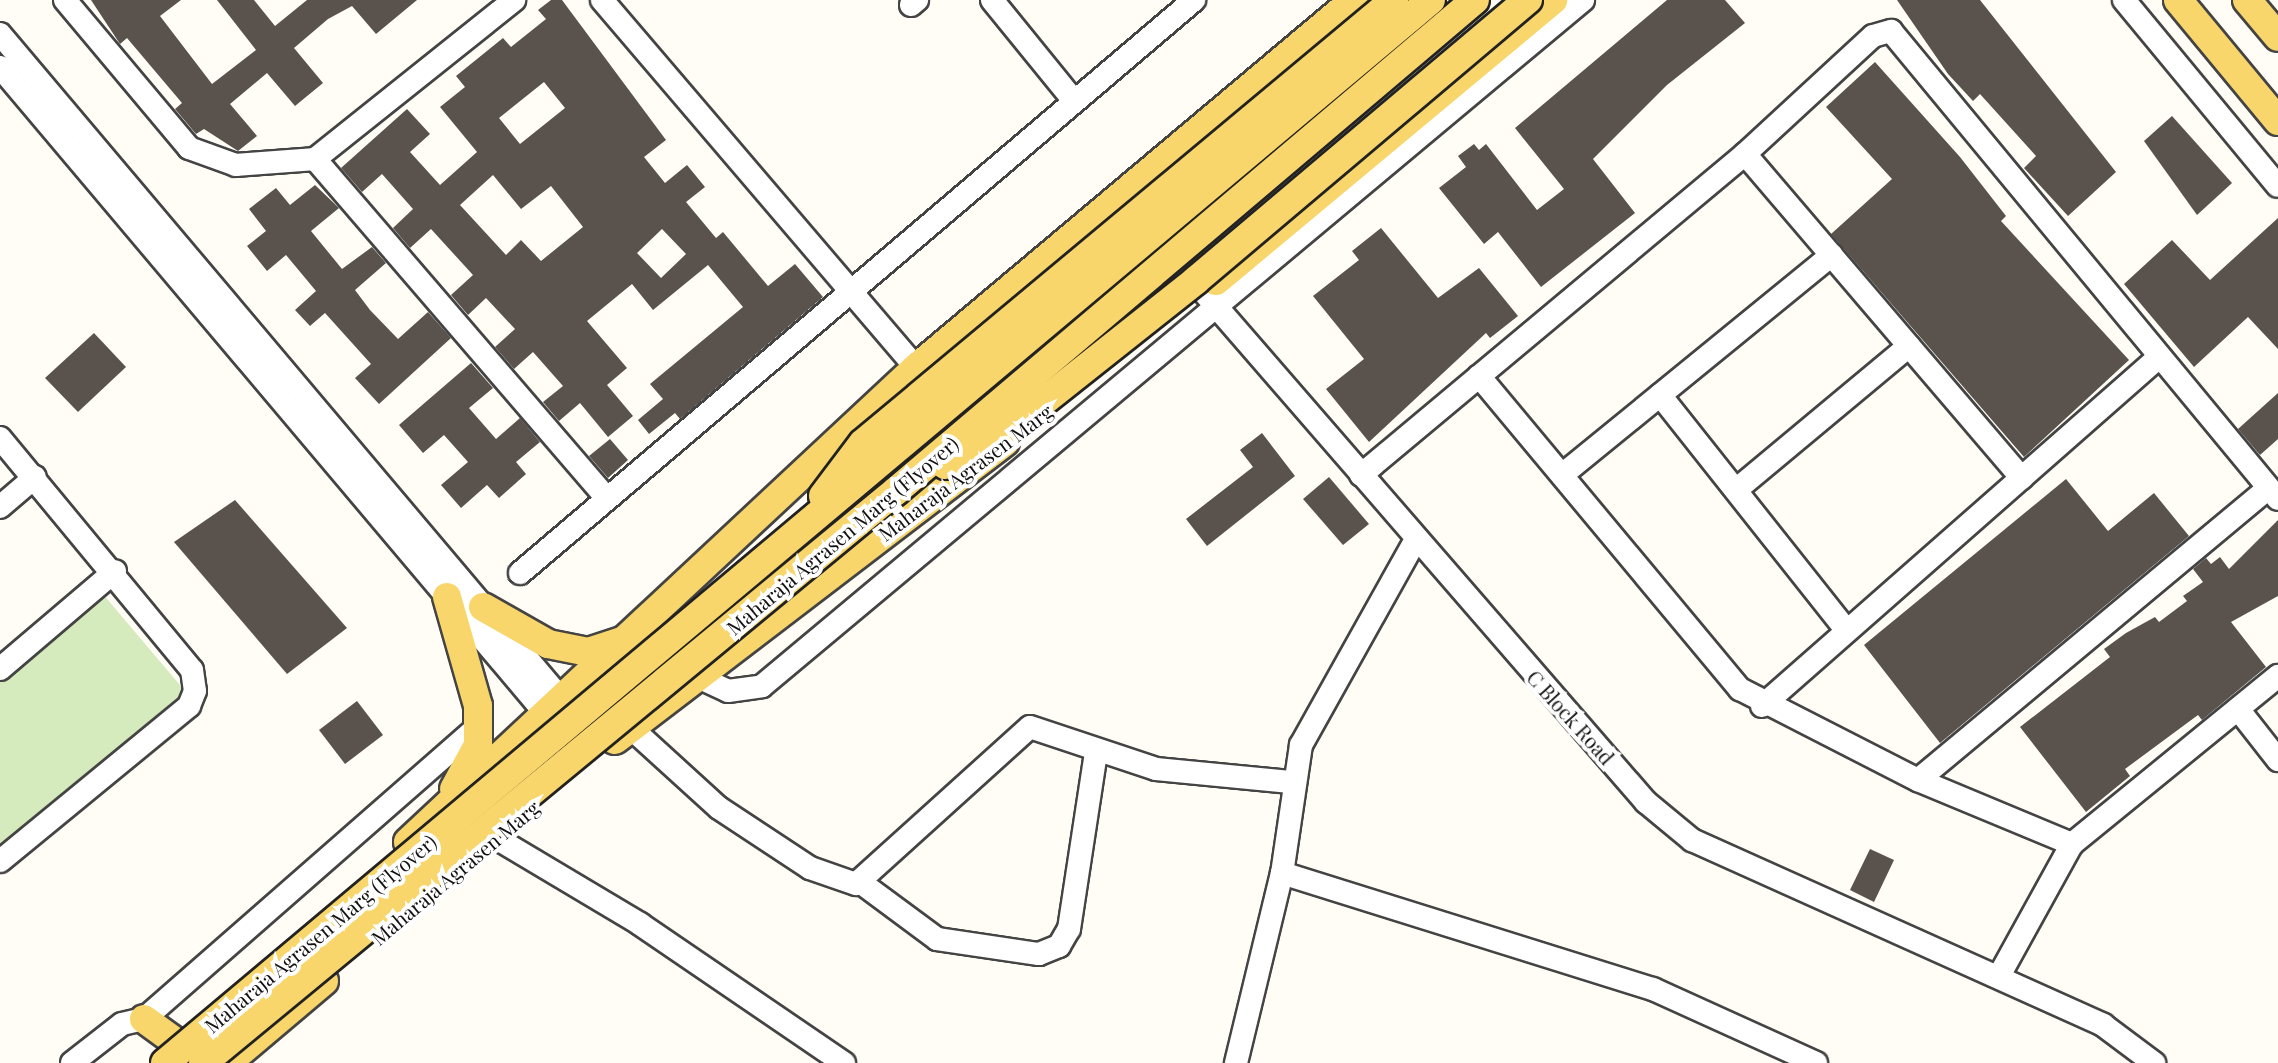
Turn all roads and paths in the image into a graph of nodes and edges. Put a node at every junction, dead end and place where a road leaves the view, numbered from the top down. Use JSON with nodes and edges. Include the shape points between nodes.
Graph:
{"nodes":[{"id":1,"x":65,"y":0,"type":"edge"},
{"id":2,"x":514,"y":0,"type":"edge"},
{"id":3,"x":602,"y":0,"type":"edge"},
{"id":4,"x":992,"y":0,"type":"edge"},
{"id":5,"x":1194,"y":0,"type":"edge"},
{"id":6,"x":1394,"y":0,"type":"edge"},
{"id":7,"x":1431,"y":0,"type":"edge"},
{"id":8,"x":1475,"y":0,"type":"edge"},
{"id":9,"x":1528,"y":0,"type":"edge"},
{"id":10,"x":1553,"y":0,"type":"edge"},
{"id":11,"x":1583,"y":0,"type":"edge"},
{"id":12,"x":2124,"y":0,"type":"edge"},
{"id":13,"x":2178,"y":0,"type":"edge"},
{"id":14,"x":2247,"y":0,"type":"edge"},
{"id":15,"x":1351,"y":1,"type":"edge"},
{"id":16,"x":0,"y":34,"type":"edge"},
{"id":17,"x":2278,"y":37,"type":"edge"},
{"id":18,"x":0,"y":67,"type":"edge"},
{"id":19,"x":1074,"y":101,"type":"junction"},
{"id":20,"x":2278,"y":121,"type":"edge"},
{"id":21,"x":1745,"y":154,"type":"junction"},
{"id":22,"x":315,"y":159,"type":"junction"},
{"id":23,"x":2278,"y":186,"type":"edge"},
{"id":24,"x":1121,"y":197,"type":"junction"},
{"id":25,"x":1832,"y":255,"type":"junction"},
{"id":26,"x":1173,"y":256,"type":"junction"},
{"id":27,"x":849,"y":290,"type":"junction"},
{"id":28,"x":1210,"y":299,"type":"junction"},
{"id":29,"x":1909,"y":346,"type":"junction"},
{"id":30,"x":2159,"y":357,"type":"junction"},
{"id":31,"x":916,"y":368,"type":"junction"},
{"id":32,"x":1479,"y":376,"type":"junction"},
{"id":33,"x":1660,"y":395,"type":"junction"},
{"id":34,"x":0,"y":438,"type":"edge"},
{"id":35,"x":1361,"y":475,"type":"junction"},
{"id":36,"x":1562,"y":475,"type":"junction"},
{"id":37,"x":35,"y":477,"type":"junction"},
{"id":38,"x":2022,"y":478,"type":"junction"},
{"id":39,"x":1736,"y":490,"type":"junction"},
{"id":40,"x":896,"y":491,"type":"junction"},
{"id":41,"x":2273,"y":493,"type":"edge"},
{"id":42,"x":604,"y":495,"type":"junction"},
{"id":43,"x":0,"y":507,"type":"edge"},
{"id":44,"x":791,"y":537,"type":"junction"},
{"id":45,"x":1415,"y":541,"type":"junction"},
{"id":46,"x":115,"y":571,"type":"junction"},
{"id":47,"x":520,"y":573,"type":"dead end"},
{"id":48,"x":447,"y":597,"type":"junction"},
{"id":49,"x":483,"y":607,"type":"junction"},
{"id":50,"x":1847,"y":631,"type":"junction"},
{"id":51,"x":633,"y":638,"type":"junction"},
{"id":52,"x":0,"y":669,"type":"edge"},
{"id":53,"x":696,"y":676,"type":"junction"},
{"id":54,"x":2278,"y":676,"type":"edge"},
{"id":55,"x":1762,"y":706,"type":"junction"},
{"id":56,"x":554,"y":707,"type":"junction"},
{"id":57,"x":2238,"y":709,"type":"junction"},
{"id":58,"x":478,"y":727,"type":"junction"},
{"id":59,"x":631,"y":728,"type":"junction"},
{"id":60,"x":1096,"y":752,"type":"junction"},
{"id":61,"x":2278,"y":760,"type":"edge"},
{"id":62,"x":1918,"y":780,"type":"junction"},
{"id":63,"x":1290,"y":782,"type":"junction"},
{"id":64,"x":440,"y":814,"type":"junction"},
{"id":65,"x":496,"y":838,"type":"junction"},
{"id":66,"x":2072,"y":844,"type":"junction"},
{"id":67,"x":0,"y":861,"type":"edge"},
{"id":68,"x":1282,"y":873,"type":"junction"},
{"id":69,"x":860,"y":882,"type":"junction"},
{"id":70,"x":1999,"y":976,"type":"junction"},
{"id":71,"x":144,"y":1019,"type":"junction"},
{"id":72,"x":170,"y":1052,"type":"edge"},
{"id":73,"x":238,"y":1059,"type":"edge"},
{"id":74,"x":72,"y":1063,"type":"edge"},
{"id":75,"x":151,"y":1063,"type":"edge"},
{"id":76,"x":203,"y":1063,"type":"edge"},
{"id":77,"x":844,"y":1063,"type":"edge"},
{"id":78,"x":1236,"y":1063,"type":"edge"},
{"id":79,"x":1816,"y":1063,"type":"edge"},
{"id":80,"x":2154,"y":1063,"type":"edge"}],
"edges":[{"from":1,"to":22,"type":"street","via":[[189,148],[236,165]]},
{"from":2,"to":22,"type":"street"},
{"from":3,"to":27,"type":"street"},
{"from":4,"to":19,"type":"street"},
{"from":5,"to":19,"type":"street"},
{"from":6,"to":44,"type":"main road","bridge":true,"via":[[863,443]]},
{"from":7,"to":44,"type":"main road","name":"Maharaja Agrasen Marg (Flyover)","bridge":true},
{"from":8,"to":26,"type":"main road","name":"Maharaja Agrasen Marg (Flyover)","bridge":true},
{"from":9,"to":40,"type":"main road","bridge":true,"via":[[1001,435]]},
{"from":10,"to":28,"type":"main road","name":"Maharaja Agrasen Marg"},
{"from":11,"to":28,"type":"street"},
{"from":12,"to":23,"type":"street"},
{"from":13,"to":20,"type":"main road"},
{"from":14,"to":17,"type":"main road"},
{"from":15,"to":24,"type":"main road"},
{"from":16,"to":49,"type":"street"},
{"from":18,"to":48,"type":"street"},
{"from":19,"to":27,"type":"street"},
{"from":21,"to":25,"type":"street"},
{"from":21,"to":30,"type":"street","via":[[1873,36],[1891,31]]},
{"from":21,"to":32,"type":"street"},
{"from":22,"to":42,"type":"street"},
{"from":24,"to":26,"type":"street","name":"C Block Road"},
{"from":24,"to":31,"type":"main road"},
{"from":25,"to":29,"type":"street"},
{"from":25,"to":33,"type":"street"},
{"from":26,"to":28,"type":"street","name":"C Block Road"},
{"from":26,"to":40,"type":"main road","name":"Maharaja Agrasen Marg (Flyover)","bridge":true},
{"from":27,"to":31,"type":"street"},
{"from":27,"to":42,"type":"street"},
{"from":28,"to":35,"type":"street","name":"C Block Road"},
{"from":28,"to":53,"type":"main road","name":"Maharaja Agrasen Marg"},
{"from":28,"to":53,"type":"street","via":[[762,686],[728,691]]},
{"from":29,"to":38,"type":"street"},
{"from":29,"to":39,"type":"street"},
{"from":30,"to":38,"type":"street"},
{"from":30,"to":41,"type":"street"},
{"from":31,"to":51,"type":"main road"},
{"from":32,"to":35,"type":"street"},
{"from":32,"to":36,"type":"street"},
{"from":33,"to":36,"type":"street"},
{"from":33,"to":39,"type":"street"},
{"from":34,"to":37,"type":"street"},
{"from":35,"to":45,"type":"street","name":"C Block Road"},
{"from":36,"to":55,"type":"street","via":[[1716,667]]},
{"from":37,"to":43,"type":"street"},
{"from":37,"to":46,"type":"street"},
{"from":38,"to":50,"type":"street"},
{"from":39,"to":50,"type":"street"},
{"from":40,"to":76,"type":"main road","name":"Maharaja Agrasen Marg (Flyover)","bridge":true},
{"from":41,"to":62,"type":"street"},
{"from":42,"to":47,"type":"street"},
{"from":44,"to":72,"type":"main road","name":"Maharaja Agrasen Marg (Flyover)","bridge":true},
{"from":45,"to":63,"type":"street","via":[[1321,704]]},
{"from":45,"to":70,"type":"street","name":"C Block Road","via":[[1646,802],[1692,840]]},
{"from":46,"to":52,"type":"street"},
{"from":46,"to":67,"type":"street","via":[[192,670],[195,691],[189,706]]},
{"from":48,"to":56,"type":"street"},
{"from":48,"to":58,"type":"main road"},
{"from":49,"to":51,"type":"main road","via":[[548,644],[574,649]]},
{"from":49,"to":56,"type":"street"},
{"from":50,"to":55,"type":"street"},
{"from":51,"to":56,"type":"main road"},
{"from":53,"to":59,"type":"main road","name":"Maharaja Agrasen Marg"},
{"from":54,"to":57,"type":"street"},
{"from":55,"to":62,"type":"street"},
{"from":56,"to":64,"type":"main road"},
{"from":57,"to":61,"type":"street"},
{"from":57,"to":66,"type":"street"},
{"from":58,"to":64,"type":"main road","via":[[478,745]]},
{"from":58,"to":71,"type":"street"},
{"from":59,"to":65,"type":"main road","name":"Maharaja Agrasen Marg"},
{"from":59,"to":69,"type":"street","via":[[696,791],[756,833],[810,868]]},
{"from":60,"to":63,"type":"street","via":[[1156,769]]},
{"from":60,"to":69,"type":"street","via":[[1048,729],[1016,733]]},
{"from":60,"to":69,"type":"street","via":[[1069,929],[1059,946],[1039,954],[937,939]]},
{"from":62,"to":66,"type":"street"},
{"from":63,"to":68,"type":"street"},
{"from":64,"to":72,"type":"main road"},
{"from":65,"to":73,"type":"main road","name":"Maharaja Agrasen Marg"},
{"from":65,"to":77,"type":"street","via":[[640,924]]},
{"from":66,"to":70,"type":"street"},
{"from":68,"to":78,"type":"street"},
{"from":68,"to":79,"type":"street","via":[[1639,984]]},
{"from":70,"to":80,"type":"street","name":"C Block Road","via":[[2103,1025]]},
{"from":71,"to":72,"type":"main road"},
{"from":71,"to":74,"type":"street","via":[[122,1024]]},
{"from":72,"to":75,"type":"main road"}]}
